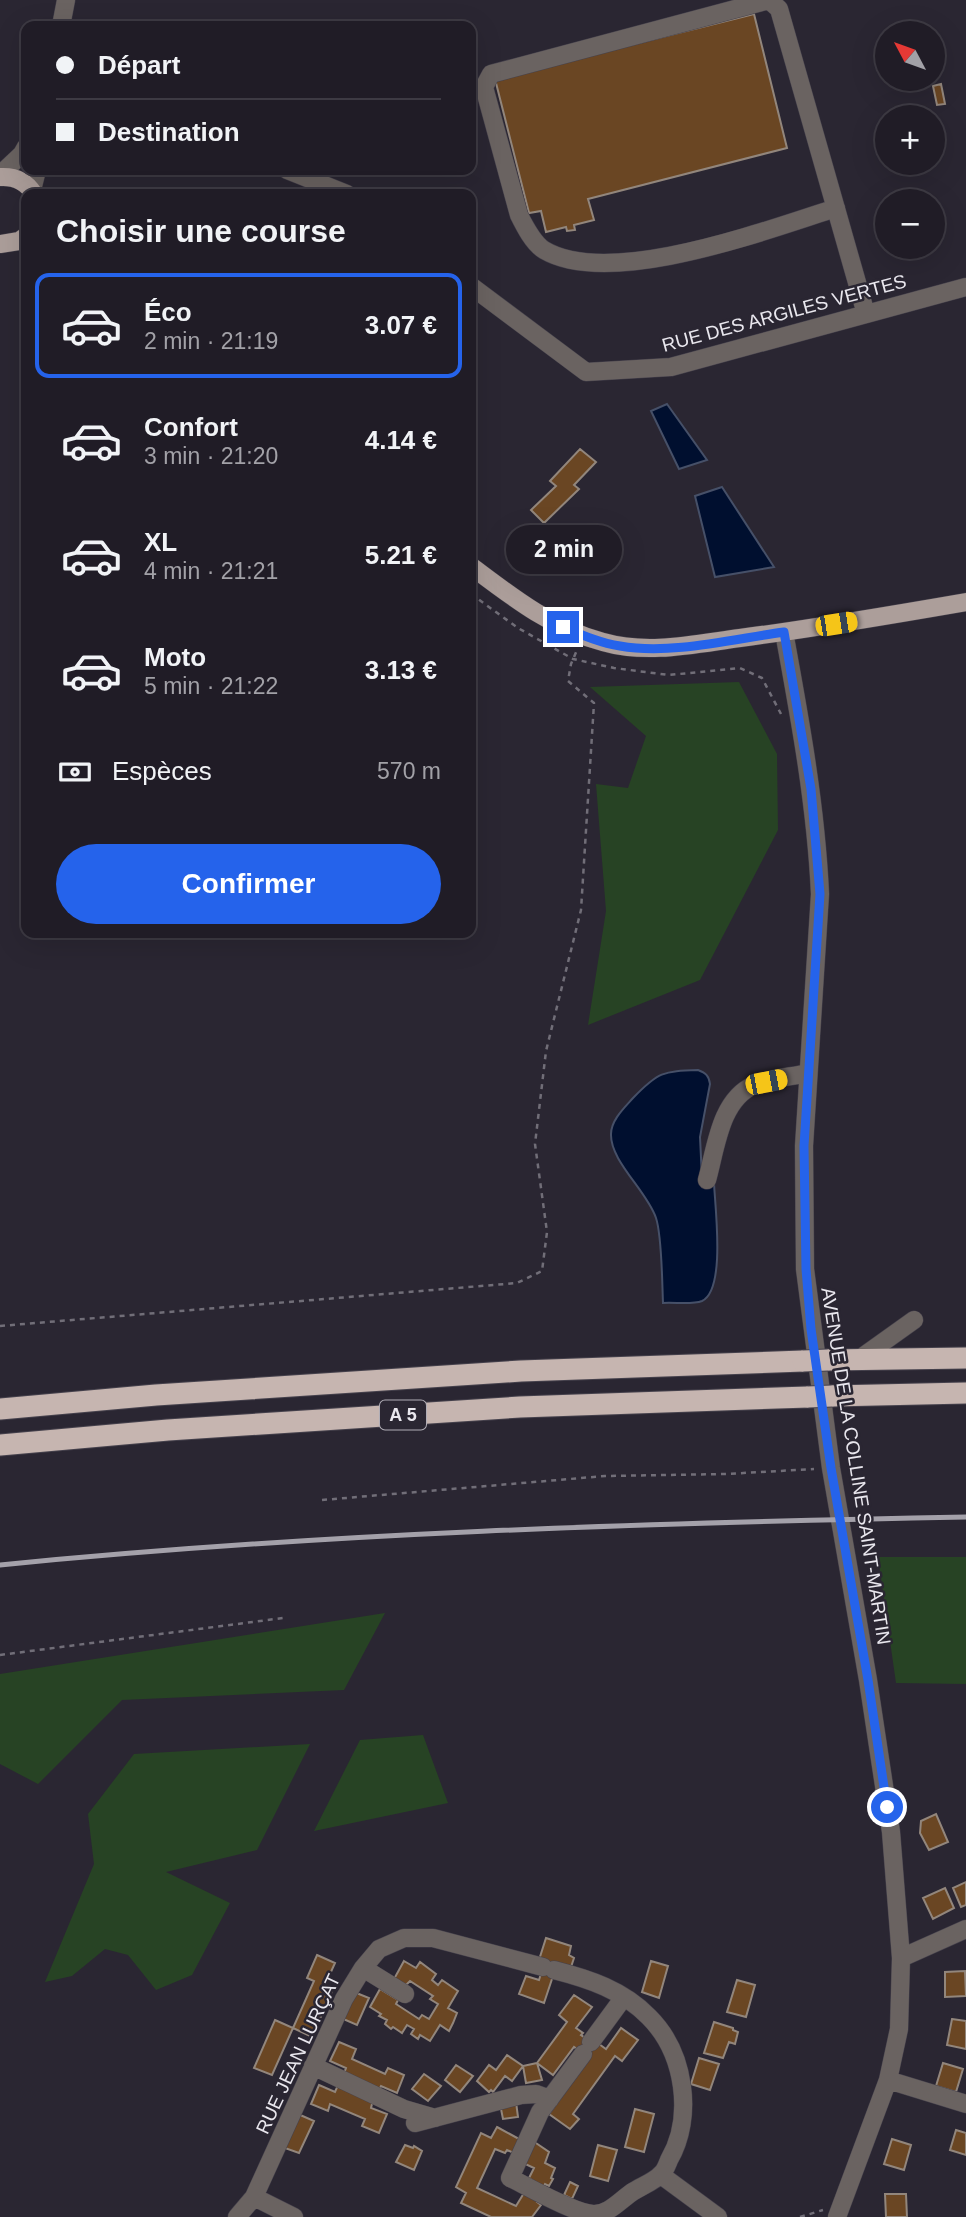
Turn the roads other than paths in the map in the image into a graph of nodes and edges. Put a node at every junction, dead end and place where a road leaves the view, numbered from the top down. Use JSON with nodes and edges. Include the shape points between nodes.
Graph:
{"nodes":[{"id":1,"x":66,"y":0,"type":"edge"},
{"id":2,"x":62,"y":21,"type":"edge"},
{"id":3,"x":21,"y":156,"type":"edge"},
{"id":4,"x":300,"y":175,"type":"edge"},
{"id":5,"x":0,"y":176,"type":"edge"},
{"id":6,"x":29,"y":189,"type":"edge"},
{"id":7,"x":334,"y":189,"type":"edge"},
{"id":8,"x":836,"y":208,"type":"junction"},
{"id":9,"x":21,"y":241,"type":"edge"},
{"id":10,"x":0,"y":244,"type":"edge"},
{"id":11,"x":966,"y":287,"type":"edge"},
{"id":12,"x":476,"y":289,"type":"edge"},
{"id":13,"x":866,"y":314,"type":"junction"},
{"id":14,"x":476,"y":570,"type":"edge"},
{"id":15,"x":966,"y":602,"type":"edge"},
{"id":16,"x":784,"y":632,"type":"junction"},
{"id":17,"x":808,"y":1073,"type":"junction"},
{"id":18,"x":707,"y":1180,"type":"dead end"},
{"id":19,"x":914,"y":1320,"type":"dead end"},
{"id":20,"x":966,"y":1358,"type":"edge"},
{"id":21,"x":858,"y":1360,"type":"junction"},
{"id":22,"x":966,"y":1393,"type":"edge"},
{"id":23,"x":0,"y":1409,"type":"edge"},
{"id":24,"x":0,"y":1445,"type":"edge"},
{"id":25,"x":966,"y":1929,"type":"edge"},
{"id":26,"x":901,"y":1958,"type":"junction"},
{"id":27,"x":363,"y":1968,"type":"junction"},
{"id":28,"x":405,"y":1994,"type":"dead end"},
{"id":29,"x":624,"y":1997,"type":"junction"},
{"id":30,"x":313,"y":2066,"type":"junction"},
{"id":31,"x":888,"y":2080,"type":"junction"},
{"id":32,"x":550,"y":2099,"type":"junction"},
{"id":33,"x":966,"y":2104,"type":"edge"},
{"id":34,"x":435,"y":2118,"type":"junction"},
{"id":35,"x":415,"y":2123,"type":"dead end"},
{"id":36,"x":661,"y":2175,"type":"junction"},
{"id":37,"x":254,"y":2197,"type":"junction"},
{"id":38,"x":839,"y":2216,"type":"edge"},
{"id":39,"x":237,"y":2217,"type":"edge"},
{"id":40,"x":294,"y":2217,"type":"edge"},
{"id":41,"x":718,"y":2217,"type":"edge"}],
"edges":[{"from":1,"to":2,"type":"street"},
{"from":3,"to":5,"type":"street"},
{"from":4,"to":7,"type":"street"},
{"from":5,"to":6,"type":"main road","via":[[17,179]]},
{"from":8,"to":8,"type":"street","via":[[779,9],[769,0],[491,74],[484,87],[519,215],[542,249],[572,262],[629,261],[693,252]]},
{"from":8,"to":13,"type":"street"},
{"from":9,"to":10,"type":"main road"},
{"from":11,"to":13,"type":"street","name":"RUE DES ARGILES VERTES"},
{"from":12,"to":13,"type":"street","name":"RUE DES ARGILES VERTES","via":[[586,372],[671,367]]},
{"from":14,"to":16,"type":"main road","via":[[542,617],[583,636],[621,646],[668,648]]},
{"from":15,"to":16,"type":"main road"},
{"from":16,"to":17,"type":"street","name":"AVENUE DE LA COLLINE SAINT-MARTIN","via":[[818,853],[818,940]]},
{"from":17,"to":18,"type":"street","via":[[752,1086],[738,1098],[725,1115]]},
{"from":17,"to":26,"type":"street","name":"AVENUE DE LA COLLINE SAINT-MARTIN","via":[[804,1159],[811,1329],[891,1832]]},
{"from":19,"to":21,"type":"street"},
{"from":20,"to":21,"type":"highway","number":"A 5"},
{"from":21,"to":23,"type":"highway","number":"A 5","bridge":true,"via":[[521,1371]]},
{"from":22,"to":24,"type":"highway","number":"A 5","bridge":true,"via":[[508,1408]]},
{"from":25,"to":26,"type":"street"},
{"from":26,"to":31,"type":"street","name":"AVENUE DE LA COLLINE SAINT-MARTIN","via":[[899,2029]]},
{"from":27,"to":28,"type":"street"},
{"from":27,"to":29,"type":"street","name":"RUE JEAN LURÇAT","via":[[379,1949],[404,1938],[433,1938],[594,1981]]},
{"from":27,"to":30,"type":"street","name":"RUE JEAN LURÇAT"},
{"from":29,"to":32,"type":"street"},
{"from":29,"to":36,"type":"street","name":"RUE JEAN LURÇAT","via":[[665,2036],[680,2072],[684,2120],[677,2146]]},
{"from":30,"to":34,"type":"street","via":[[404,2109]]},
{"from":30,"to":37,"type":"street","name":"RUE JEAN LURÇAT"},
{"from":31,"to":33,"type":"street"},
{"from":31,"to":38,"type":"street","name":"AVENUE DE LA COLLINE SAINT-MARTIN"},
{"from":32,"to":34,"type":"street","via":[[521,2095]]},
{"from":32,"to":36,"type":"street","via":[[510,2178],[592,2214],[605,2212]]},
{"from":34,"to":35,"type":"street"},
{"from":36,"to":41,"type":"street"},
{"from":37,"to":39,"type":"street","name":"RUE JEAN LURÇAT"},
{"from":37,"to":40,"type":"street"}]}
